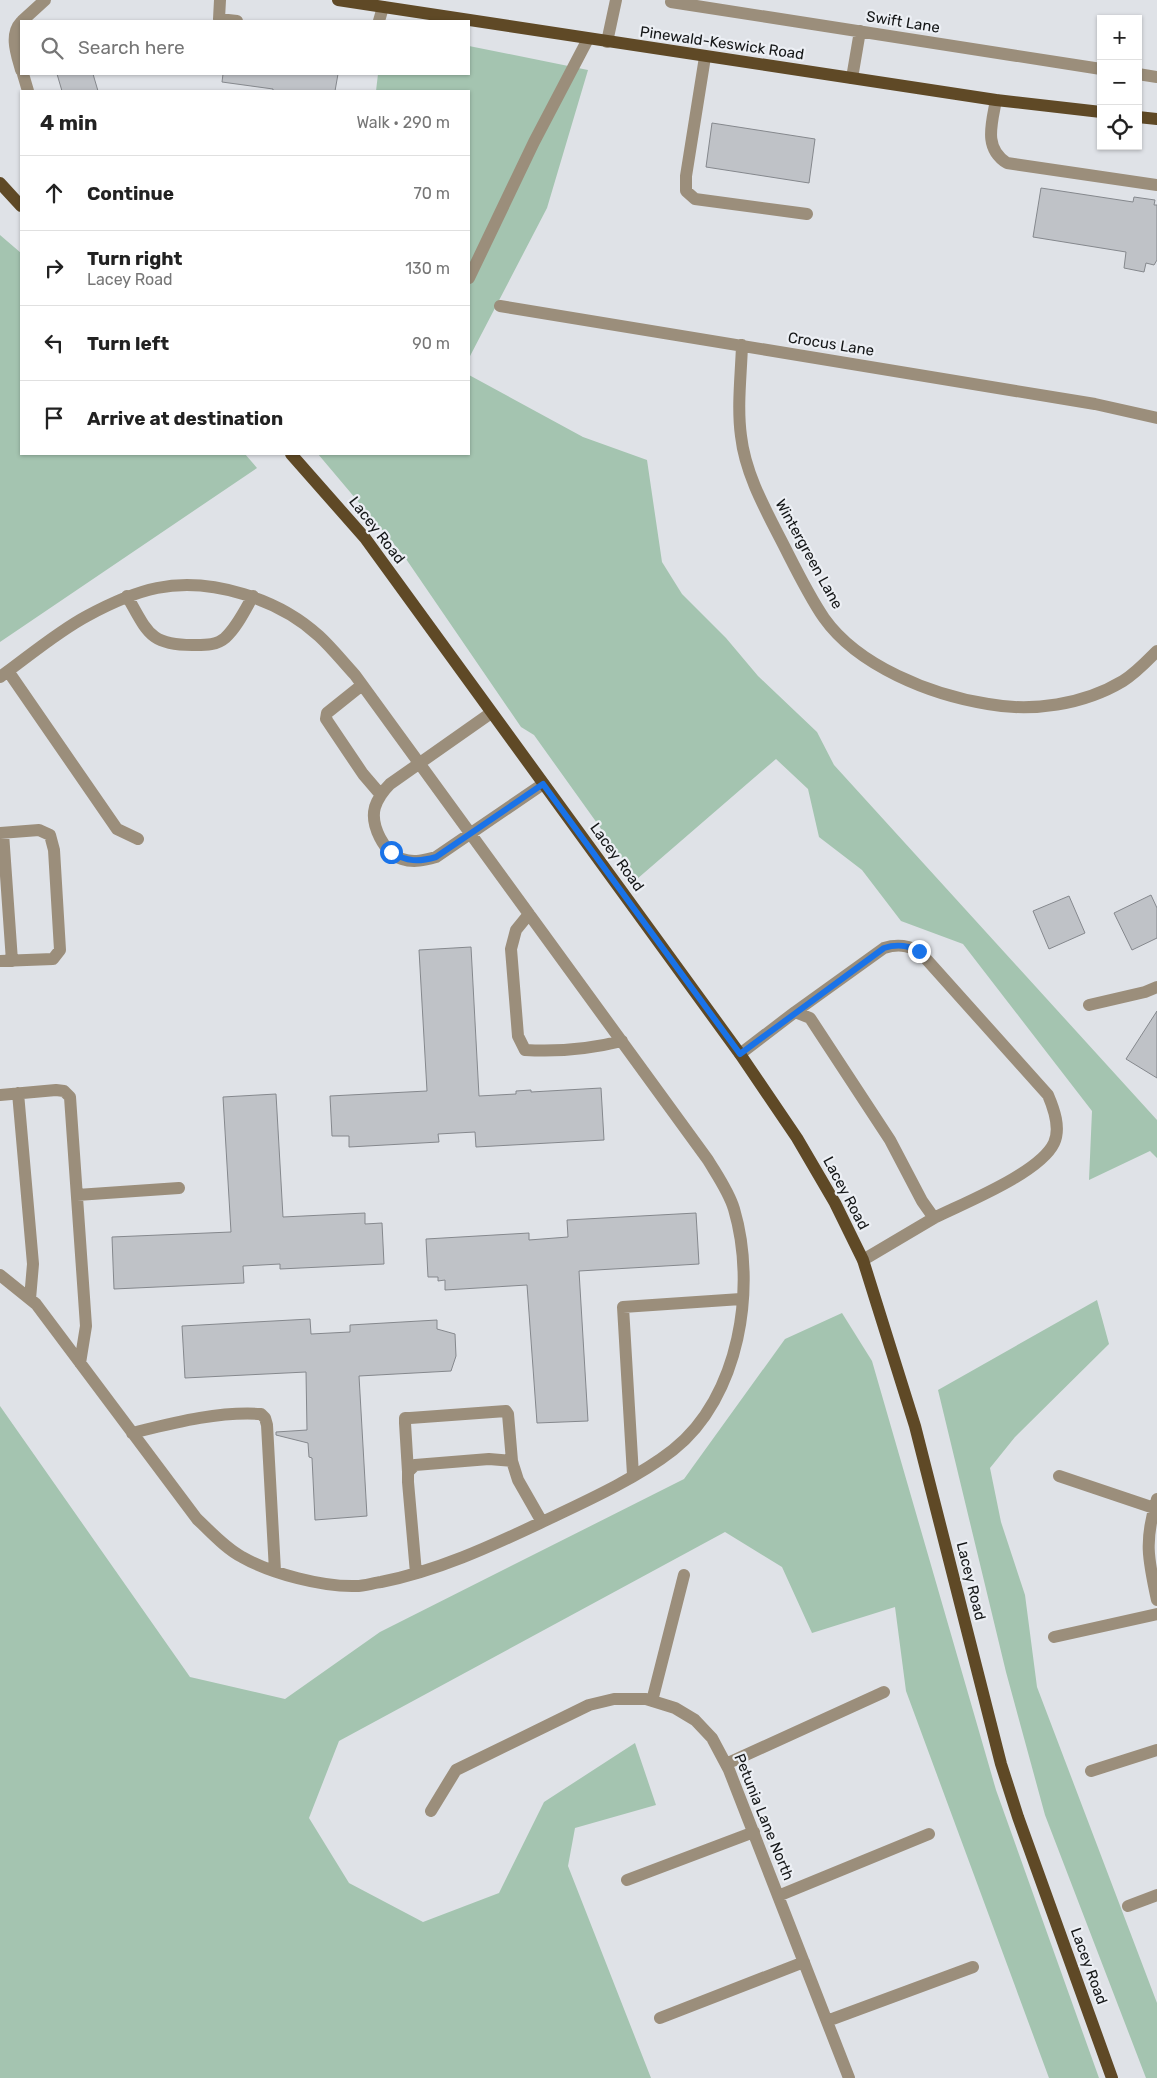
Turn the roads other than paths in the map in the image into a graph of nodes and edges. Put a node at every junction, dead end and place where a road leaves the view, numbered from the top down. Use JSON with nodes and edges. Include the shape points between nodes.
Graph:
{"nodes":[{"id":1,"x":45,"y":0,"type":"edge"},
{"id":2,"x":220,"y":0,"type":"edge"},
{"id":3,"x":338,"y":0,"type":"edge"},
{"id":4,"x":616,"y":0,"type":"edge"},
{"id":5,"x":671,"y":2,"type":"dead end"},
{"id":6,"x":383,"y":7,"type":"junction"},
{"id":7,"x":24,"y":20,"type":"edge"},
{"id":8,"x":228,"y":20,"type":"edge"},
{"id":9,"x":379,"y":20,"type":"edge"},
{"id":10,"x":466,"y":20,"type":"edge"},
{"id":11,"x":470,"y":21,"type":"edge"},
{"id":12,"x":20,"y":24,"type":"edge"},
{"id":13,"x":860,"y":32,"type":"junction"},
{"id":14,"x":588,"y":39,"type":"junction"},
{"id":15,"x":607,"y":42,"type":"junction"},
{"id":16,"x":705,"y":56,"type":"junction"},
{"id":17,"x":20,"y":66,"type":"edge"},
{"id":18,"x":1097,"y":68,"type":"edge"},
{"id":19,"x":22,"y":75,"type":"edge"},
{"id":20,"x":1142,"y":75,"type":"edge"},
{"id":21,"x":1157,"y":77,"type":"edge"},
{"id":22,"x":852,"y":78,"type":"junction"},
{"id":23,"x":28,"y":90,"type":"edge"},
{"id":24,"x":996,"y":100,"type":"junction"},
{"id":25,"x":1097,"y":112,"type":"edge"},
{"id":26,"x":1142,"y":117,"type":"edge"},
{"id":27,"x":1157,"y":119,"type":"edge"},
{"id":28,"x":0,"y":184,"type":"edge"},
{"id":29,"x":1157,"y":185,"type":"edge"},
{"id":30,"x":20,"y":205,"type":"edge"},
{"id":31,"x":807,"y":214,"type":"dead end"},
{"id":32,"x":470,"y":276,"type":"edge"},
{"id":33,"x":500,"y":306,"type":"dead end"},
{"id":34,"x":742,"y":345,"type":"junction"},
{"id":35,"x":1157,"y":418,"type":"edge"},
{"id":36,"x":292,"y":455,"type":"edge"},
{"id":37,"x":128,"y":596,"type":"junction"},
{"id":38,"x":253,"y":596,"type":"junction"},
{"id":39,"x":1157,"y":651,"type":"edge"},
{"id":40,"x":4,"y":674,"type":"edge"},
{"id":41,"x":362,"y":685,"type":"junction"},
{"id":42,"x":491,"y":713,"type":"junction"},
{"id":43,"x":419,"y":763,"type":"junction"},
{"id":44,"x":543,"y":784,"type":"junction"},
{"id":45,"x":380,"y":795,"type":"junction"},
{"id":46,"x":1,"y":833,"type":"edge"},
{"id":47,"x":470,"y":833,"type":"junction"},
{"id":48,"x":138,"y":839,"type":"dead end"},
{"id":49,"x":529,"y":914,"type":"junction"},
{"id":50,"x":6,"y":961,"type":"edge"},
{"id":51,"x":1157,"y":986,"type":"edge"},
{"id":52,"x":1088,"y":1005,"type":"dead end"},
{"id":53,"x":795,"y":1012,"type":"junction"},
{"id":54,"x":622,"y":1041,"type":"junction"},
{"id":55,"x":740,"y":1054,"type":"junction"},
{"id":56,"x":18,"y":1093,"type":"junction"},
{"id":57,"x":0,"y":1095,"type":"edge"},
{"id":58,"x":178,"y":1188,"type":"dead end"},
{"id":59,"x":77,"y":1195,"type":"junction"},
{"id":60,"x":934,"y":1218,"type":"junction"},
{"id":61,"x":862,"y":1260,"type":"junction"},
{"id":62,"x":0,"y":1275,"type":"edge"},
{"id":63,"x":30,"y":1299,"type":"junction"},
{"id":64,"x":742,"y":1299,"type":"junction"},
{"id":65,"x":80,"y":1363,"type":"junction"},
{"id":66,"x":132,"y":1433,"type":"junction"},
{"id":67,"x":512,"y":1461,"type":"junction"},
{"id":68,"x":408,"y":1472,"type":"junction"},
{"id":69,"x":633,"y":1475,"type":"junction"},
{"id":70,"x":1059,"y":1476,"type":"dead end"},
{"id":71,"x":1156,"y":1503,"type":"edge"},
{"id":72,"x":542,"y":1522,"type":"junction"},
{"id":73,"x":275,"y":1571,"type":"junction"},
{"id":74,"x":416,"y":1573,"type":"junction"},
{"id":75,"x":684,"y":1575,"type":"dead end"},
{"id":76,"x":1157,"y":1600,"type":"edge"},
{"id":77,"x":1157,"y":1614,"type":"edge"},
{"id":78,"x":1054,"y":1637,"type":"dead end"},
{"id":79,"x":884,"y":1692,"type":"dead end"},
{"id":80,"x":652,"y":1701,"type":"junction"},
{"id":81,"x":1157,"y":1750,"type":"edge"},
{"id":82,"x":726,"y":1764,"type":"junction"},
{"id":83,"x":1091,"y":1771,"type":"dead end"},
{"id":84,"x":431,"y":1811,"type":"dead end"},
{"id":85,"x":754,"y":1832,"type":"junction"},
{"id":86,"x":929,"y":1834,"type":"dead end"},
{"id":87,"x":627,"y":1880,"type":"dead end"},
{"id":88,"x":1157,"y":1895,"type":"edge"},
{"id":89,"x":778,"y":1896,"type":"junction"},
{"id":90,"x":1128,"y":1906,"type":"dead end"},
{"id":91,"x":804,"y":1962,"type":"junction"},
{"id":92,"x":973,"y":1967,"type":"dead end"},
{"id":93,"x":660,"y":2018,"type":"dead end"},
{"id":94,"x":827,"y":2021,"type":"junction"},
{"id":95,"x":849,"y":2078,"type":"edge"},
{"id":96,"x":1112,"y":2078,"type":"edge"}],
"edges":[{"from":1,"to":7,"type":"street"},
{"from":2,"to":8,"type":"street","via":[[219,19]]},
{"from":3,"to":6,"type":"main road","name":"Pinewald-Keswick Road"},
{"from":4,"to":15,"type":"street"},
{"from":5,"to":13,"type":"street","name":"Swift Lane"},
{"from":6,"to":9,"type":"street"},
{"from":6,"to":10,"type":"main road","name":"Pinewald-Keswick Road"},
{"from":11,"to":14,"type":"main road","name":"Pinewald-Keswick Road"},
{"from":12,"to":17,"type":"street","via":[[14,42]]},
{"from":13,"to":18,"type":"street","name":"Swift Lane"},
{"from":13,"to":22,"type":"street"},
{"from":14,"to":15,"type":"main road","name":"Pinewald-Keswick Road"},
{"from":14,"to":32,"type":"street"},
{"from":15,"to":16,"type":"main road","name":"Pinewald-Keswick Road"},
{"from":16,"to":22,"type":"main road","name":"Pinewald-Keswick Road"},
{"from":16,"to":31,"type":"street","via":[[686,191],[695,199]]},
{"from":19,"to":23,"type":"street"},
{"from":20,"to":21,"type":"street"},
{"from":22,"to":24,"type":"main road","name":"Pinewald-Keswick Road"},
{"from":24,"to":25,"type":"main road","name":"Pinewald-Keswick Road"},
{"from":24,"to":29,"type":"street","via":[[990,141],[999,158],[1007,163]]},
{"from":26,"to":27,"type":"main road"},
{"from":28,"to":30,"type":"main road"},
{"from":33,"to":34,"type":"street","name":"Crocus Lane"},
{"from":34,"to":35,"type":"street","name":"Crocus Lane","via":[[1095,404]]},
{"from":34,"to":39,"type":"street","name":"Wintergreen Lane","via":[[741,438],[756,487],[824,618],[860,655],[928,690],[970,702],[1034,708],[1081,699],[1123,681]]},
{"from":36,"to":42,"type":"main road","name":"Lacey Road","via":[[365,538]]},
{"from":37,"to":38,"type":"street","via":[[158,588],[190,586]]},
{"from":37,"to":38,"type":"street","via":[[145,628],[154,638],[173,646],[210,645],[223,640]]},
{"from":37,"to":40,"type":"street","via":[[85,617]]},
{"from":38,"to":41,"type":"street","via":[[290,614],[318,636]]},
{"from":40,"to":48,"type":"street","via":[[117,830]]},
{"from":41,"to":43,"type":"street"},
{"from":41,"to":45,"type":"street","via":[[327,713],[326,719]]},
{"from":42,"to":43,"type":"street"},
{"from":42,"to":44,"type":"main road","name":"Lacey Road"},
{"from":43,"to":45,"type":"street"},
{"from":43,"to":47,"type":"street"},
{"from":44,"to":47,"type":"street"},
{"from":44,"to":55,"type":"main road","name":"Lacey Road"},
{"from":45,"to":47,"type":"street","via":[[374,808],[374,822],[382,841],[402,859],[420,862],[436,857]]},
{"from":46,"to":50,"type":"street"},
{"from":46,"to":50,"type":"street","via":[[39,830],[50,835],[54,850],[60,950],[53,959]]},
{"from":47,"to":49,"type":"street"},
{"from":49,"to":54,"type":"street"},
{"from":49,"to":54,"type":"street","via":[[516,930],[511,949],[518,1036],[524,1050],[597,1047]]},
{"from":51,"to":52,"type":"street","via":[[1145,992]]},
{"from":53,"to":55,"type":"street"},
{"from":53,"to":60,"type":"street","via":[[810,1018],[866,1101]]},
{"from":53,"to":60,"type":"street","via":[[884,948],[910,946],[919,951],[1048,1095],[1054,1109],[1056,1132],[1054,1143],[1046,1155],[1026,1172]]},
{"from":54,"to":64,"type":"street","via":[[708,1160],[733,1206],[742,1240]]},
{"from":55,"to":61,"type":"main road","name":"Lacey Road","via":[[836,1203]]},
{"from":56,"to":57,"type":"street"},
{"from":56,"to":59,"type":"street","via":[[56,1090],[64,1091],[70,1097]]},
{"from":56,"to":63,"type":"street","via":[[33,1264]]},
{"from":58,"to":59,"type":"street"},
{"from":59,"to":65,"type":"street","via":[[86,1326]]},
{"from":60,"to":61,"type":"street"},
{"from":61,"to":96,"type":"main road","name":"Lacey Road","via":[[915,1426],[1001,1764]]},
{"from":62,"to":63,"type":"street"},
{"from":63,"to":65,"type":"street"},
{"from":64,"to":69,"type":"street","via":[[739,1336],[718,1395],[674,1450]]},
{"from":64,"to":69,"type":"street","via":[[624,1307]]},
{"from":65,"to":66,"type":"street"},
{"from":66,"to":73,"type":"street","via":[[197,1519],[242,1557]]},
{"from":66,"to":73,"type":"street","via":[[239,1412],[261,1414],[266,1418]]},
{"from":67,"to":68,"type":"street","via":[[489,1459],[415,1466]]},
{"from":67,"to":68,"type":"street","via":[[506,1411],[405,1418]]},
{"from":67,"to":72,"type":"street","via":[[518,1480]]},
{"from":68,"to":74,"type":"street"},
{"from":69,"to":72,"type":"street"},
{"from":70,"to":71,"type":"street"},
{"from":71,"to":76,"type":"street","via":[[1147,1545]]},
{"from":72,"to":74,"type":"street","via":[[474,1554]]},
{"from":73,"to":74,"type":"street","via":[[294,1578],[357,1586]]},
{"from":75,"to":80,"type":"street"},
{"from":77,"to":78,"type":"street"},
{"from":79,"to":82,"type":"street"},
{"from":80,"to":82,"type":"street","name":"Petunia Lane North","via":[[675,1708],[695,1720],[712,1738]]},
{"from":80,"to":84,"type":"street","name":"Petunia Lane North","via":[[614,1699],[589,1705],[456,1770]]},
{"from":81,"to":83,"type":"street"},
{"from":82,"to":85,"type":"street","name":"Petunia Lane North"},
{"from":85,"to":87,"type":"street"},
{"from":85,"to":89,"type":"street","name":"Petunia Lane North"},
{"from":86,"to":89,"type":"street"},
{"from":88,"to":90,"type":"street"},
{"from":89,"to":91,"type":"street","name":"Petunia Lane North"},
{"from":91,"to":93,"type":"street"},
{"from":91,"to":94,"type":"street","name":"Petunia Lane North"},
{"from":92,"to":94,"type":"street"},
{"from":94,"to":95,"type":"street","name":"Petunia Lane North"}]}
